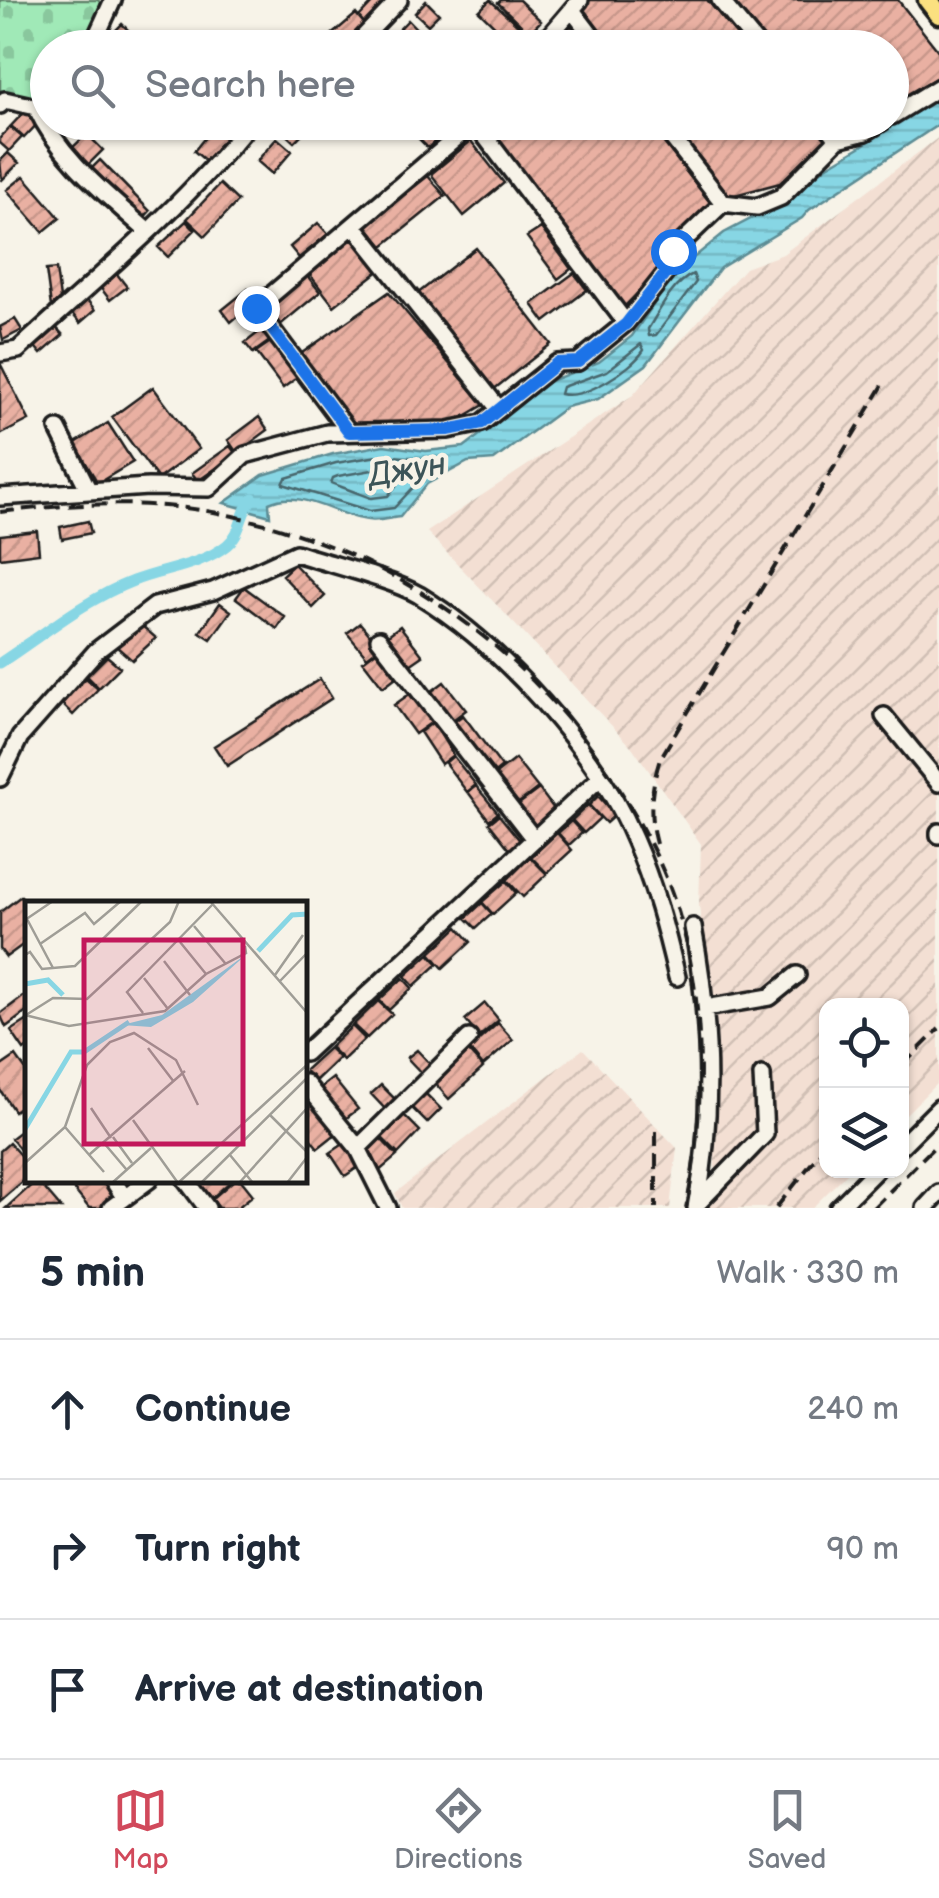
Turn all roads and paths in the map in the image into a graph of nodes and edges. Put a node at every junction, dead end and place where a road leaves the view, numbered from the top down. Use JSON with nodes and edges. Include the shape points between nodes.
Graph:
{"nodes":[{"id":1,"x":112,"y":0,"type":"edge"},
{"id":2,"x":399,"y":0,"type":"edge"},
{"id":3,"x":720,"y":0,"type":"edge"},
{"id":4,"x":928,"y":0,"type":"edge"},
{"id":5,"x":576,"y":5,"type":"edge"},
{"id":6,"x":939,"y":14,"type":"edge"},
{"id":7,"x":99,"y":30,"type":"edge"},
{"id":8,"x":370,"y":30,"type":"edge"},
{"id":9,"x":555,"y":30,"type":"edge"},
{"id":10,"x":591,"y":30,"type":"edge"},
{"id":11,"x":745,"y":30,"type":"edge"},
{"id":12,"x":939,"y":88,"type":"edge"},
{"id":13,"x":30,"y":101,"type":"edge"},
{"id":14,"x":0,"y":105,"type":"edge"},
{"id":15,"x":909,"y":106,"type":"edge"},
{"id":16,"x":54,"y":140,"type":"edge"},
{"id":17,"x":237,"y":140,"type":"edge"},
{"id":18,"x":455,"y":140,"type":"edge"},
{"id":19,"x":488,"y":140,"type":"edge"},
{"id":20,"x":674,"y":140,"type":"edge"},
{"id":21,"x":836,"y":140,"type":"edge"},
{"id":22,"x":724,"y":203,"type":"junction"},
{"id":23,"x":354,"y":226,"type":"junction"},
{"id":24,"x":148,"y":232,"type":"junction"},
{"id":25,"x":626,"y":324,"type":"junction"},
{"id":26,"x":0,"y":353,"type":"edge"},
{"id":27,"x":499,"y":409,"type":"junction"},
{"id":28,"x":58,"y":429,"type":"dead end"},
{"id":29,"x":349,"y":432,"type":"junction"},
{"id":30,"x":88,"y":491,"type":"junction"},
{"id":31,"x":0,"y":498,"type":"edge"},
{"id":32,"x":379,"y":639,"type":"dead end"},
{"id":33,"x":884,"y":716,"type":"dead end"},
{"id":34,"x":602,"y":776,"type":"junction"},
{"id":35,"x":0,"y":778,"type":"edge"},
{"id":36,"x":939,"y":783,"type":"edge"},
{"id":37,"x":534,"y":839,"type":"junction"},
{"id":38,"x":693,"y":927,"type":"dead end"},
{"id":39,"x":797,"y":976,"type":"dead end"},
{"id":40,"x":677,"y":978,"type":"dead end"},
{"id":41,"x":706,"y":1008,"type":"junction"},
{"id":42,"x":469,"y":1038,"type":"dead end"},
{"id":43,"x":308,"y":1049,"type":"edge"},
{"id":44,"x":762,"y":1075,"type":"dead end"},
{"id":45,"x":308,"y":1087,"type":"edge"},
{"id":46,"x":939,"y":1108,"type":"edge"},
{"id":47,"x":909,"y":1138,"type":"edge"},
{"id":48,"x":358,"y":1148,"type":"junction"},
{"id":49,"x":868,"y":1178,"type":"edge"},
{"id":50,"x":145,"y":1183,"type":"edge"},
{"id":51,"x":188,"y":1183,"type":"edge"},
{"id":52,"x":939,"y":1193,"type":"edge"},
{"id":53,"x":121,"y":1203,"type":"edge"},
{"id":54,"x":696,"y":1206,"type":"edge"},
{"id":55,"x":207,"y":1208,"type":"edge"},
{"id":56,"x":388,"y":1208,"type":"edge"},
{"id":57,"x":838,"y":1208,"type":"edge"},
{"id":58,"x":925,"y":1208,"type":"edge"}],
"edges":[{"from":1,"to":7,"type":"street"},
{"from":2,"to":8,"type":"street"},
{"from":3,"to":11,"type":"street"},
{"from":4,"to":6,"type":"main road"},
{"from":5,"to":9,"type":"street"},
{"from":5,"to":10,"type":"street"},
{"from":12,"to":15,"type":"street"},
{"from":13,"to":14,"type":"street"},
{"from":16,"to":24,"type":"street"},
{"from":17,"to":24,"type":"street"},
{"from":18,"to":23,"type":"street"},
{"from":19,"to":25,"type":"street"},
{"from":20,"to":22,"type":"street"},
{"from":21,"to":22,"type":"street","via":[[781,197],[756,207]]},
{"from":22,"to":25,"type":"street","via":[[673,251],[669,269]]},
{"from":23,"to":27,"type":"street"},
{"from":23,"to":29,"type":"street","via":[[256,308]]},
{"from":24,"to":26,"type":"street","via":[[18,350]]},
{"from":25,"to":27,"type":"street","via":[[578,362],[557,363]]},
{"from":27,"to":29,"type":"street","via":[[482,423],[448,430]]},
{"from":28,"to":30,"type":"street"},
{"from":29,"to":30,"type":"street","via":[[245,456],[209,488]]},
{"from":30,"to":31,"type":"street"},
{"from":32,"to":37,"type":"street"},
{"from":33,"to":36,"type":"street"},
{"from":34,"to":35,"type":"street","via":[[494,653],[417,594],[296,553],[214,592],[155,606],[96,650],[20,737]]},
{"from":34,"to":37,"type":"street"},
{"from":34,"to":40,"type":"street","via":[[661,907]]},
{"from":37,"to":43,"type":"street"},
{"from":38,"to":41,"type":"street"},
{"from":39,"to":41,"type":"street","via":[[770,997]]},
{"from":41,"to":54,"type":"street","via":[[703,1173]]},
{"from":42,"to":48,"type":"street"},
{"from":44,"to":54,"type":"street","via":[[765,1134]]},
{"from":45,"to":48,"type":"street"},
{"from":46,"to":47,"type":"street"},
{"from":48,"to":56,"type":"street"},
{"from":49,"to":57,"type":"street"},
{"from":50,"to":53,"type":"street"},
{"from":51,"to":55,"type":"street"},
{"from":52,"to":58,"type":"street"}]}
